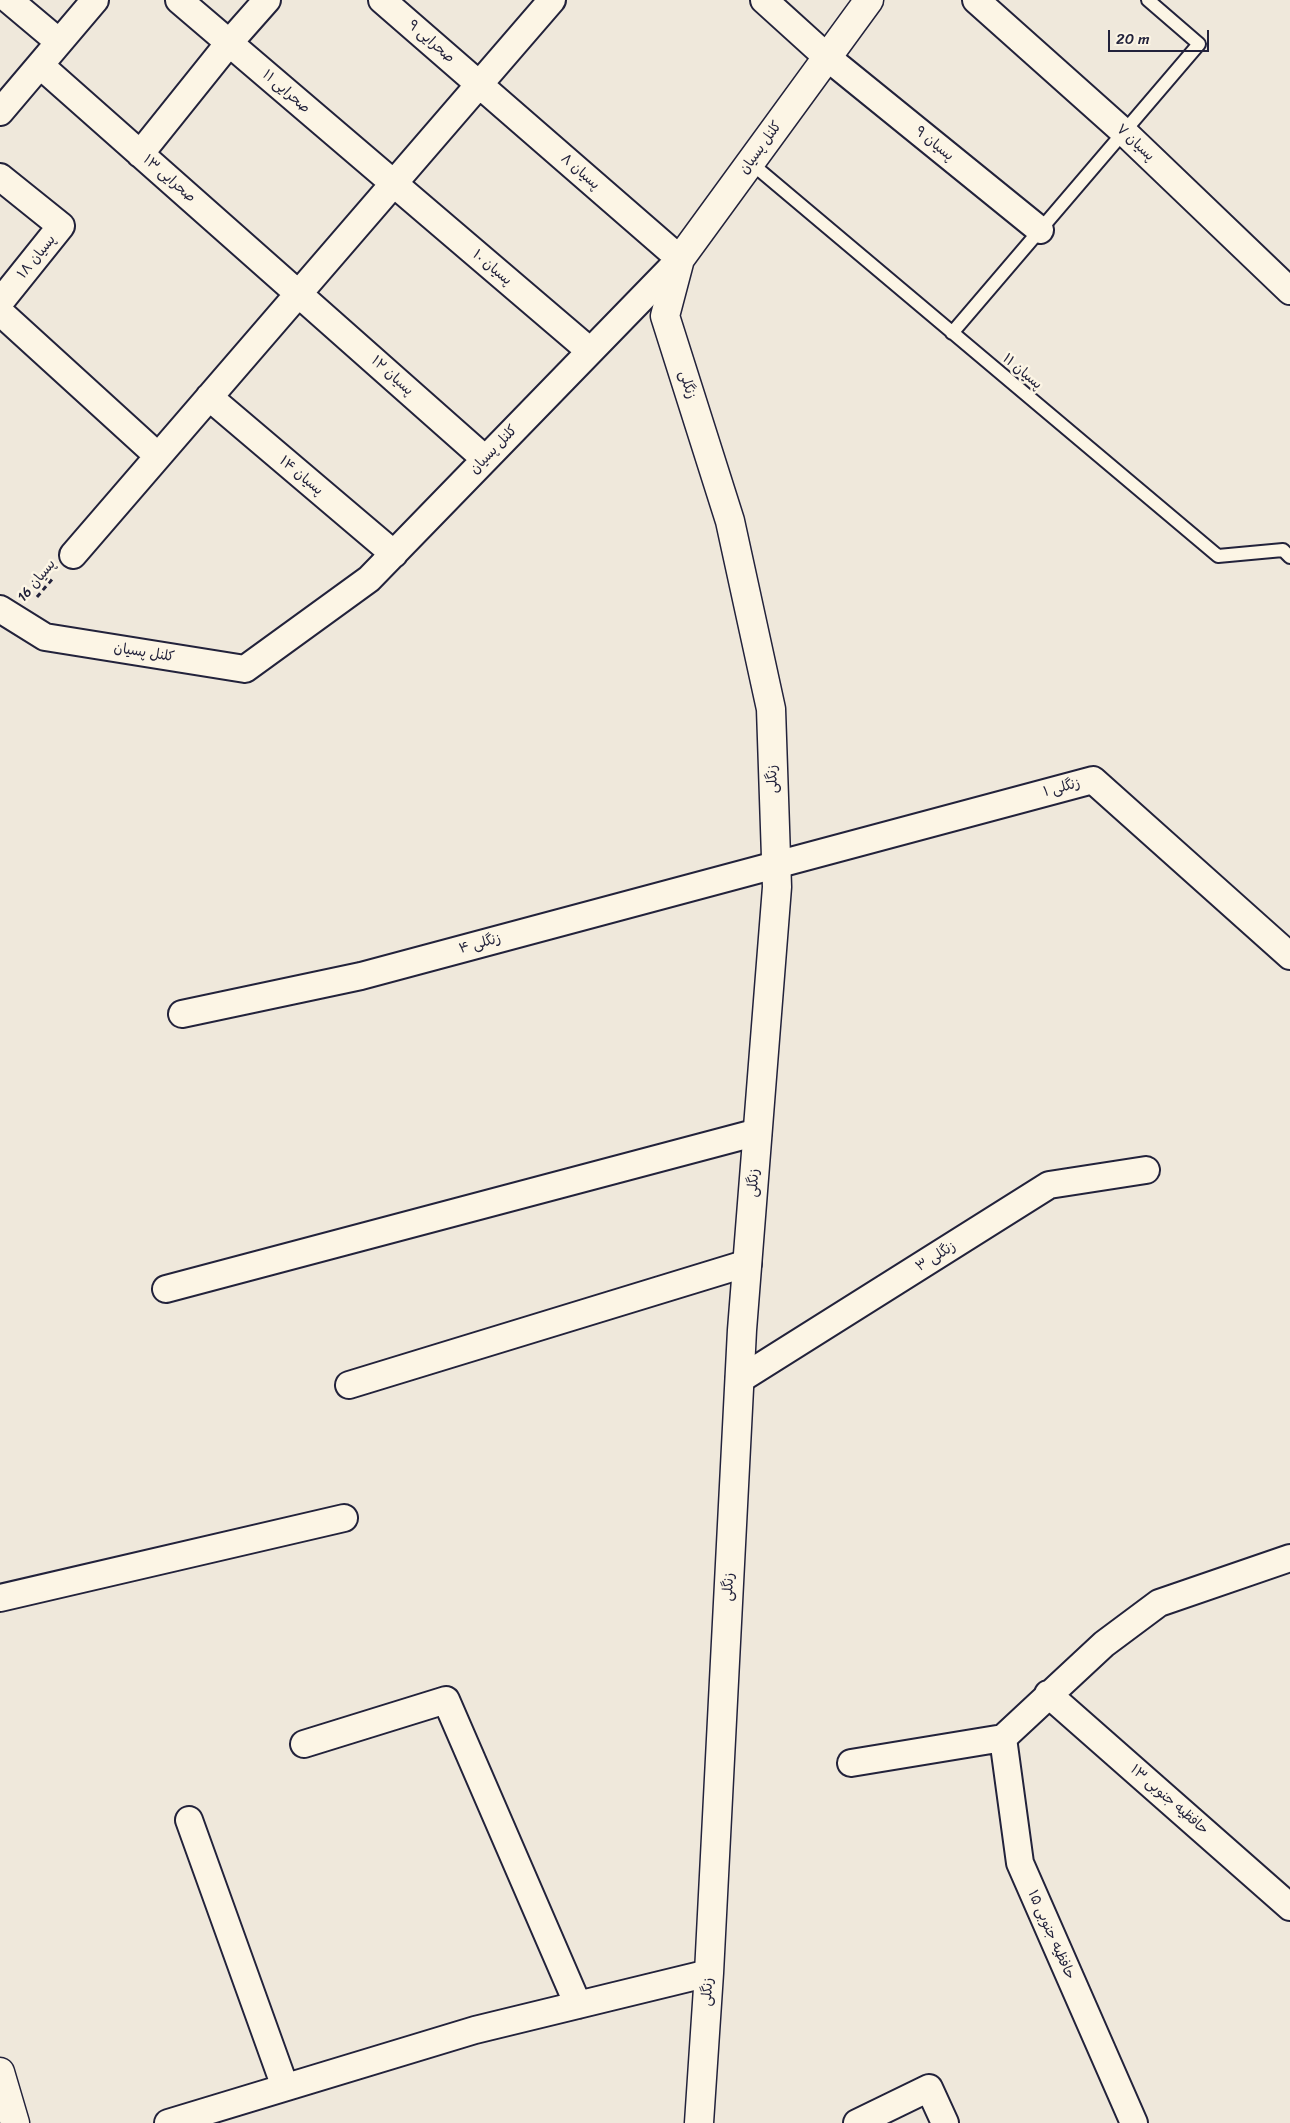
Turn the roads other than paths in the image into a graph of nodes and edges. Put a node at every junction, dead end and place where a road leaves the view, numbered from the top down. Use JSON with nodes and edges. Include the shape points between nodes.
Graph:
{"nodes":[{"id":1,"x":9,"y":0,"type":"edge"},
{"id":2,"x":96,"y":0,"type":"edge"},
{"id":3,"x":179,"y":0,"type":"edge"},
{"id":4,"x":267,"y":0,"type":"edge"},
{"id":5,"x":382,"y":0,"type":"edge"},
{"id":6,"x":552,"y":0,"type":"edge"},
{"id":7,"x":764,"y":0,"type":"edge"},
{"id":8,"x":870,"y":0,"type":"edge"},
{"id":9,"x":976,"y":0,"type":"edge"},
{"id":10,"x":1148,"y":0,"type":"edge"},
{"id":11,"x":59,"y":42,"type":"junction"},
{"id":12,"x":230,"y":43,"type":"junction"},
{"id":13,"x":828,"y":58,"type":"junction"},
{"id":14,"x":40,"y":65,"type":"junction"},
{"id":15,"x":479,"y":84,"type":"junction"},
{"id":16,"x":0,"y":112,"type":"edge"},
{"id":17,"x":1125,"y":133,"type":"junction"},
{"id":18,"x":140,"y":154,"type":"junction"},
{"id":19,"x":751,"y":163,"type":"junction"},
{"id":20,"x":0,"y":177,"type":"edge"},
{"id":21,"x":393,"y":185,"type":"junction"},
{"id":22,"x":1040,"y":230,"type":"junction"},
{"id":23,"x":680,"y":259,"type":"junction"},
{"id":24,"x":1290,"y":291,"type":"edge"},
{"id":25,"x":299,"y":294,"type":"junction"},
{"id":26,"x":0,"y":302,"type":"edge"},
{"id":27,"x":0,"y":312,"type":"edge"},
{"id":28,"x":952,"y":333,"type":"junction"},
{"id":29,"x":590,"y":351,"type":"junction"},
{"id":30,"x":209,"y":398,"type":"junction"},
{"id":31,"x":158,"y":456,"type":"junction"},
{"id":32,"x":485,"y":459,"type":"junction"},
{"id":33,"x":394,"y":554,"type":"junction"},
{"id":34,"x":73,"y":555,"type":"road end"},
{"id":35,"x":1290,"y":556,"type":"edge"},
{"id":36,"x":9,"y":615,"type":"edge"},
{"id":37,"x":776,"y":864,"type":"junction"},
{"id":38,"x":1290,"y":956,"type":"edge"},
{"id":39,"x":182,"y":1014,"type":"dead end"},
{"id":40,"x":758,"y":1132,"type":"junction"},
{"id":41,"x":1146,"y":1170,"type":"dead end"},
{"id":42,"x":748,"y":1263,"type":"junction"},
{"id":43,"x":166,"y":1289,"type":"dead end"},
{"id":44,"x":739,"y":1380,"type":"junction"},
{"id":45,"x":348,"y":1385,"type":"dead end"},
{"id":46,"x":344,"y":1518,"type":"dead end"},
{"id":47,"x":1286,"y":1563,"type":"edge"},
{"id":48,"x":0,"y":1598,"type":"edge"},
{"id":49,"x":1048,"y":1694,"type":"junction"},
{"id":50,"x":1003,"y":1738,"type":"junction"},
{"id":51,"x":304,"y":1744,"type":"dead end"},
{"id":52,"x":851,"y":1763,"type":"dead end"},
{"id":53,"x":189,"y":1820,"type":"dead end"},
{"id":54,"x":1290,"y":1907,"type":"edge"},
{"id":55,"x":709,"y":1973,"type":"junction"},
{"id":56,"x":578,"y":2005,"type":"junction"},
{"id":57,"x":0,"y":2072,"type":"edge"},
{"id":58,"x":285,"y":2088,"type":"junction"},
{"id":59,"x":15,"y":2123,"type":"edge"},
{"id":60,"x":168,"y":2123,"type":"edge"},
{"id":61,"x":699,"y":2123,"type":"edge"},
{"id":62,"x":857,"y":2123,"type":"edge"},
{"id":63,"x":945,"y":2123,"type":"edge"},
{"id":64,"x":1134,"y":2123,"type":"edge"}],
"edges":[{"from":1,"to":11,"type":"street"},
{"from":2,"to":11,"type":"street"},
{"from":3,"to":12,"type":"street","name":"صحرایی ۱۱"},
{"from":4,"to":12,"type":"street"},
{"from":5,"to":15,"type":"street","name":"صحرایی ۹"},
{"from":6,"to":15,"type":"street"},
{"from":7,"to":13,"type":"street","name":"پسیان ۹"},
{"from":8,"to":13,"type":"street","name":"کلنل پسیان"},
{"from":9,"to":17,"type":"street","name":"پسیان ۷"},
{"from":10,"to":17,"type":"lane","via":[[1199,44]]},
{"from":11,"to":14,"type":"street"},
{"from":12,"to":18,"type":"street"},
{"from":12,"to":21,"type":"street","name":"صحرایی ۱۱"},
{"from":13,"to":19,"type":"street","name":"کلنل پسیان"},
{"from":13,"to":22,"type":"street","name":"پسیان ۹"},
{"from":14,"to":16,"type":"street"},
{"from":14,"to":18,"type":"street","name":"صحرایی ۱۳"},
{"from":15,"to":21,"type":"street"},
{"from":15,"to":23,"type":"street","name":"پسیان ۸"},
{"from":17,"to":22,"type":"lane"},
{"from":17,"to":24,"type":"street","name":"پسیان ۷"},
{"from":18,"to":25,"type":"street","name":"صحرایی ۱۳"},
{"from":19,"to":23,"type":"street","name":"کلنل پسیان"},
{"from":19,"to":28,"type":"lane","name":"پسیان ۱۱"},
{"from":20,"to":26,"type":"street","name":"پسیان ۱۸","via":[[61,226]]},
{"from":21,"to":25,"type":"street"},
{"from":21,"to":29,"type":"street","name":"پسیان ۱۰"},
{"from":22,"to":28,"type":"lane"},
{"from":23,"to":29,"type":"street","name":"کلنل پسیان"},
{"from":23,"to":37,"type":"street","name":"زنگلی","via":[[665,316],[730,521],[771,709]]},
{"from":25,"to":30,"type":"street"},
{"from":25,"to":32,"type":"street","name":"پسیان ۱۲"},
{"from":27,"to":31,"type":"street"},
{"from":28,"to":35,"type":"lane","name":"پسیان ۱۱","via":[[1218,556],[1282,550]]},
{"from":29,"to":32,"type":"street","name":"کلنل پسیان"},
{"from":30,"to":31,"type":"street"},
{"from":30,"to":33,"type":"street","name":"پسیان ۱۴"},
{"from":31,"to":34,"type":"street"},
{"from":32,"to":33,"type":"street","name":"کلنل پسیان"},
{"from":33,"to":36,"type":"street","name":"کلنل پسیان","via":[[369,579],[245,669],[45,638]]},
{"from":37,"to":38,"type":"street","name":"زنگلی ۱","via":[[1092,780]]},
{"from":37,"to":39,"type":"street","name":"زنگلی ۴","via":[[361,976]]},
{"from":37,"to":40,"type":"street","name":"زنگلی","via":[[777,887]]},
{"from":40,"to":42,"type":"street","name":"زنگلی"},
{"from":40,"to":43,"type":"street"},
{"from":41,"to":44,"type":"street","name":"زنگلی ۳","via":[[1049,1185]]},
{"from":42,"to":44,"type":"street","name":"زنگلی"},
{"from":42,"to":45,"type":"street"},
{"from":44,"to":55,"type":"street","name":"زنگلی"},
{"from":46,"to":48,"type":"street"},
{"from":47,"to":49,"type":"street","via":[[1159,1603],[1104,1644]]},
{"from":49,"to":50,"type":"street"},
{"from":49,"to":54,"type":"street","name":"حافظیه جنوبی ۱۳"},
{"from":50,"to":52,"type":"street"},
{"from":50,"to":64,"type":"street","name":"حافظیه جنوبی ۱۵","via":[[1020,1863]]},
{"from":51,"to":56,"type":"street","via":[[446,1700]]},
{"from":53,"to":58,"type":"street"},
{"from":55,"to":56,"type":"street"},
{"from":55,"to":61,"type":"street","name":"زنگلی"},
{"from":56,"to":58,"type":"street","via":[[475,2030]]},
{"from":57,"to":59,"type":"street"},
{"from":58,"to":60,"type":"street"},
{"from":62,"to":63,"type":"street","via":[[929,2088]]}]}
